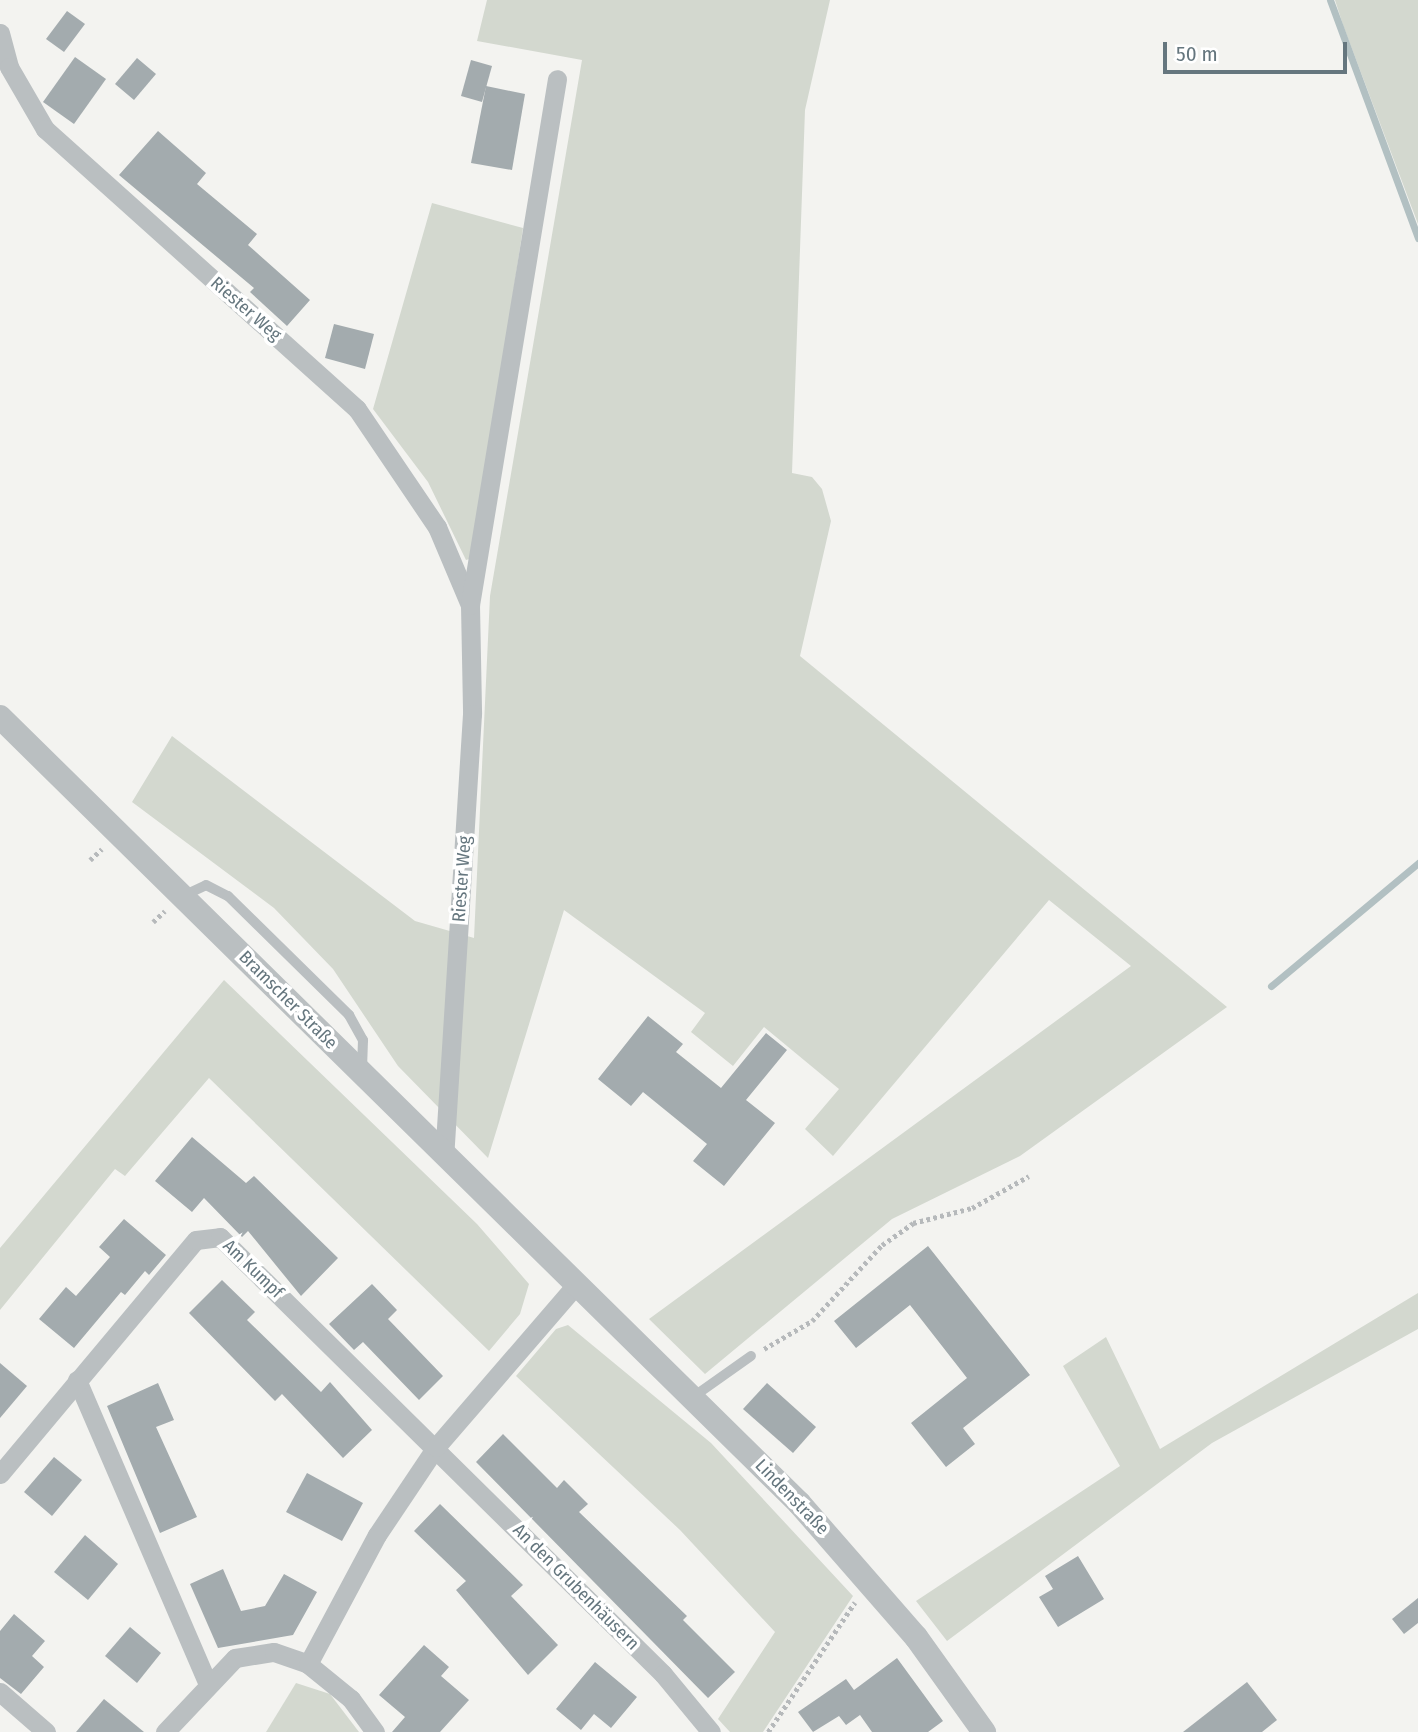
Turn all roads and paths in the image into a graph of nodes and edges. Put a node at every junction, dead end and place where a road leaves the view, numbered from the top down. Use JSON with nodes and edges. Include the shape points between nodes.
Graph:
{"nodes":[{"id":1,"x":0,"y":33,"type":"edge"},
{"id":2,"x":557,"y":79,"type":"dead end"},
{"id":3,"x":470,"y":605,"type":"junction"},
{"id":4,"x":0,"y":717,"type":"edge"},
{"id":5,"x":444,"y":1154,"type":"junction"},
{"id":6,"x":1029,"y":1176,"type":"dead end"},
{"id":7,"x":575,"y":1286,"type":"junction"},
{"id":8,"x":751,"y":1356,"type":"joint"},
{"id":9,"x":77,"y":1380,"type":"junction"},
{"id":10,"x":692,"y":1397,"type":"junction"},
{"id":11,"x":436,"y":1447,"type":"junction"},
{"id":12,"x":0,"y":1474,"type":"edge"},
{"id":13,"x":869,"y":1580,"type":"junction"},
{"id":14,"x":308,"y":1664,"type":"junction"},
{"id":15,"x":207,"y":1682,"type":"junction"},
{"id":16,"x":0,"y":1692,"type":"edge"},
{"id":17,"x":46,"y":1732,"type":"edge"},
{"id":18,"x":165,"y":1732,"type":"edge"},
{"id":19,"x":375,"y":1732,"type":"edge"},
{"id":20,"x":711,"y":1732,"type":"edge"},
{"id":21,"x":768,"y":1732,"type":"edge"},
{"id":22,"x":984,"y":1732,"type":"edge"}],
"edges":[{"from":1,"to":3,"type":"street","name":"Riester Weg","via":[[9,67],[45,129],[357,409],[437,527]]},
{"from":2,"to":3,"type":"street","name":"Riester Weg"},
{"from":3,"to":5,"type":"street","name":"Riester Weg","via":[[472,714]]},
{"from":4,"to":5,"type":"street","name":"Bramscher Straße"},
{"from":5,"to":7,"type":"street","name":"Bramscher Straße"},
{"from":6,"to":8,"type":"path","via":[[972,1208],[913,1223],[882,1245],[812,1321]]},
{"from":7,"to":10,"type":"street","name":"Lindenstraße"},
{"from":7,"to":11,"type":"street"},
{"from":8,"to":10,"type":"lane"},
{"from":9,"to":11,"type":"street","name":"Am Kumpf","via":[[196,1240],[220,1237]]},
{"from":9,"to":12,"type":"street","name":"Am Kumpf"},
{"from":9,"to":15,"type":"street"},
{"from":10,"to":13,"type":"street","name":"Lindenstraße"},
{"from":11,"to":14,"type":"street","via":[[377,1535]]},
{"from":11,"to":20,"type":"street","name":"An den Grubenhäusern","via":[[663,1674]]},
{"from":13,"to":21,"type":"path"},
{"from":13,"to":22,"type":"street","name":"Lindenstraße"},
{"from":14,"to":15,"type":"street","via":[[274,1652],[235,1658]]},
{"from":14,"to":19,"type":"street","via":[[351,1699]]},
{"from":15,"to":18,"type":"street"},
{"from":16,"to":17,"type":"street"}]}
